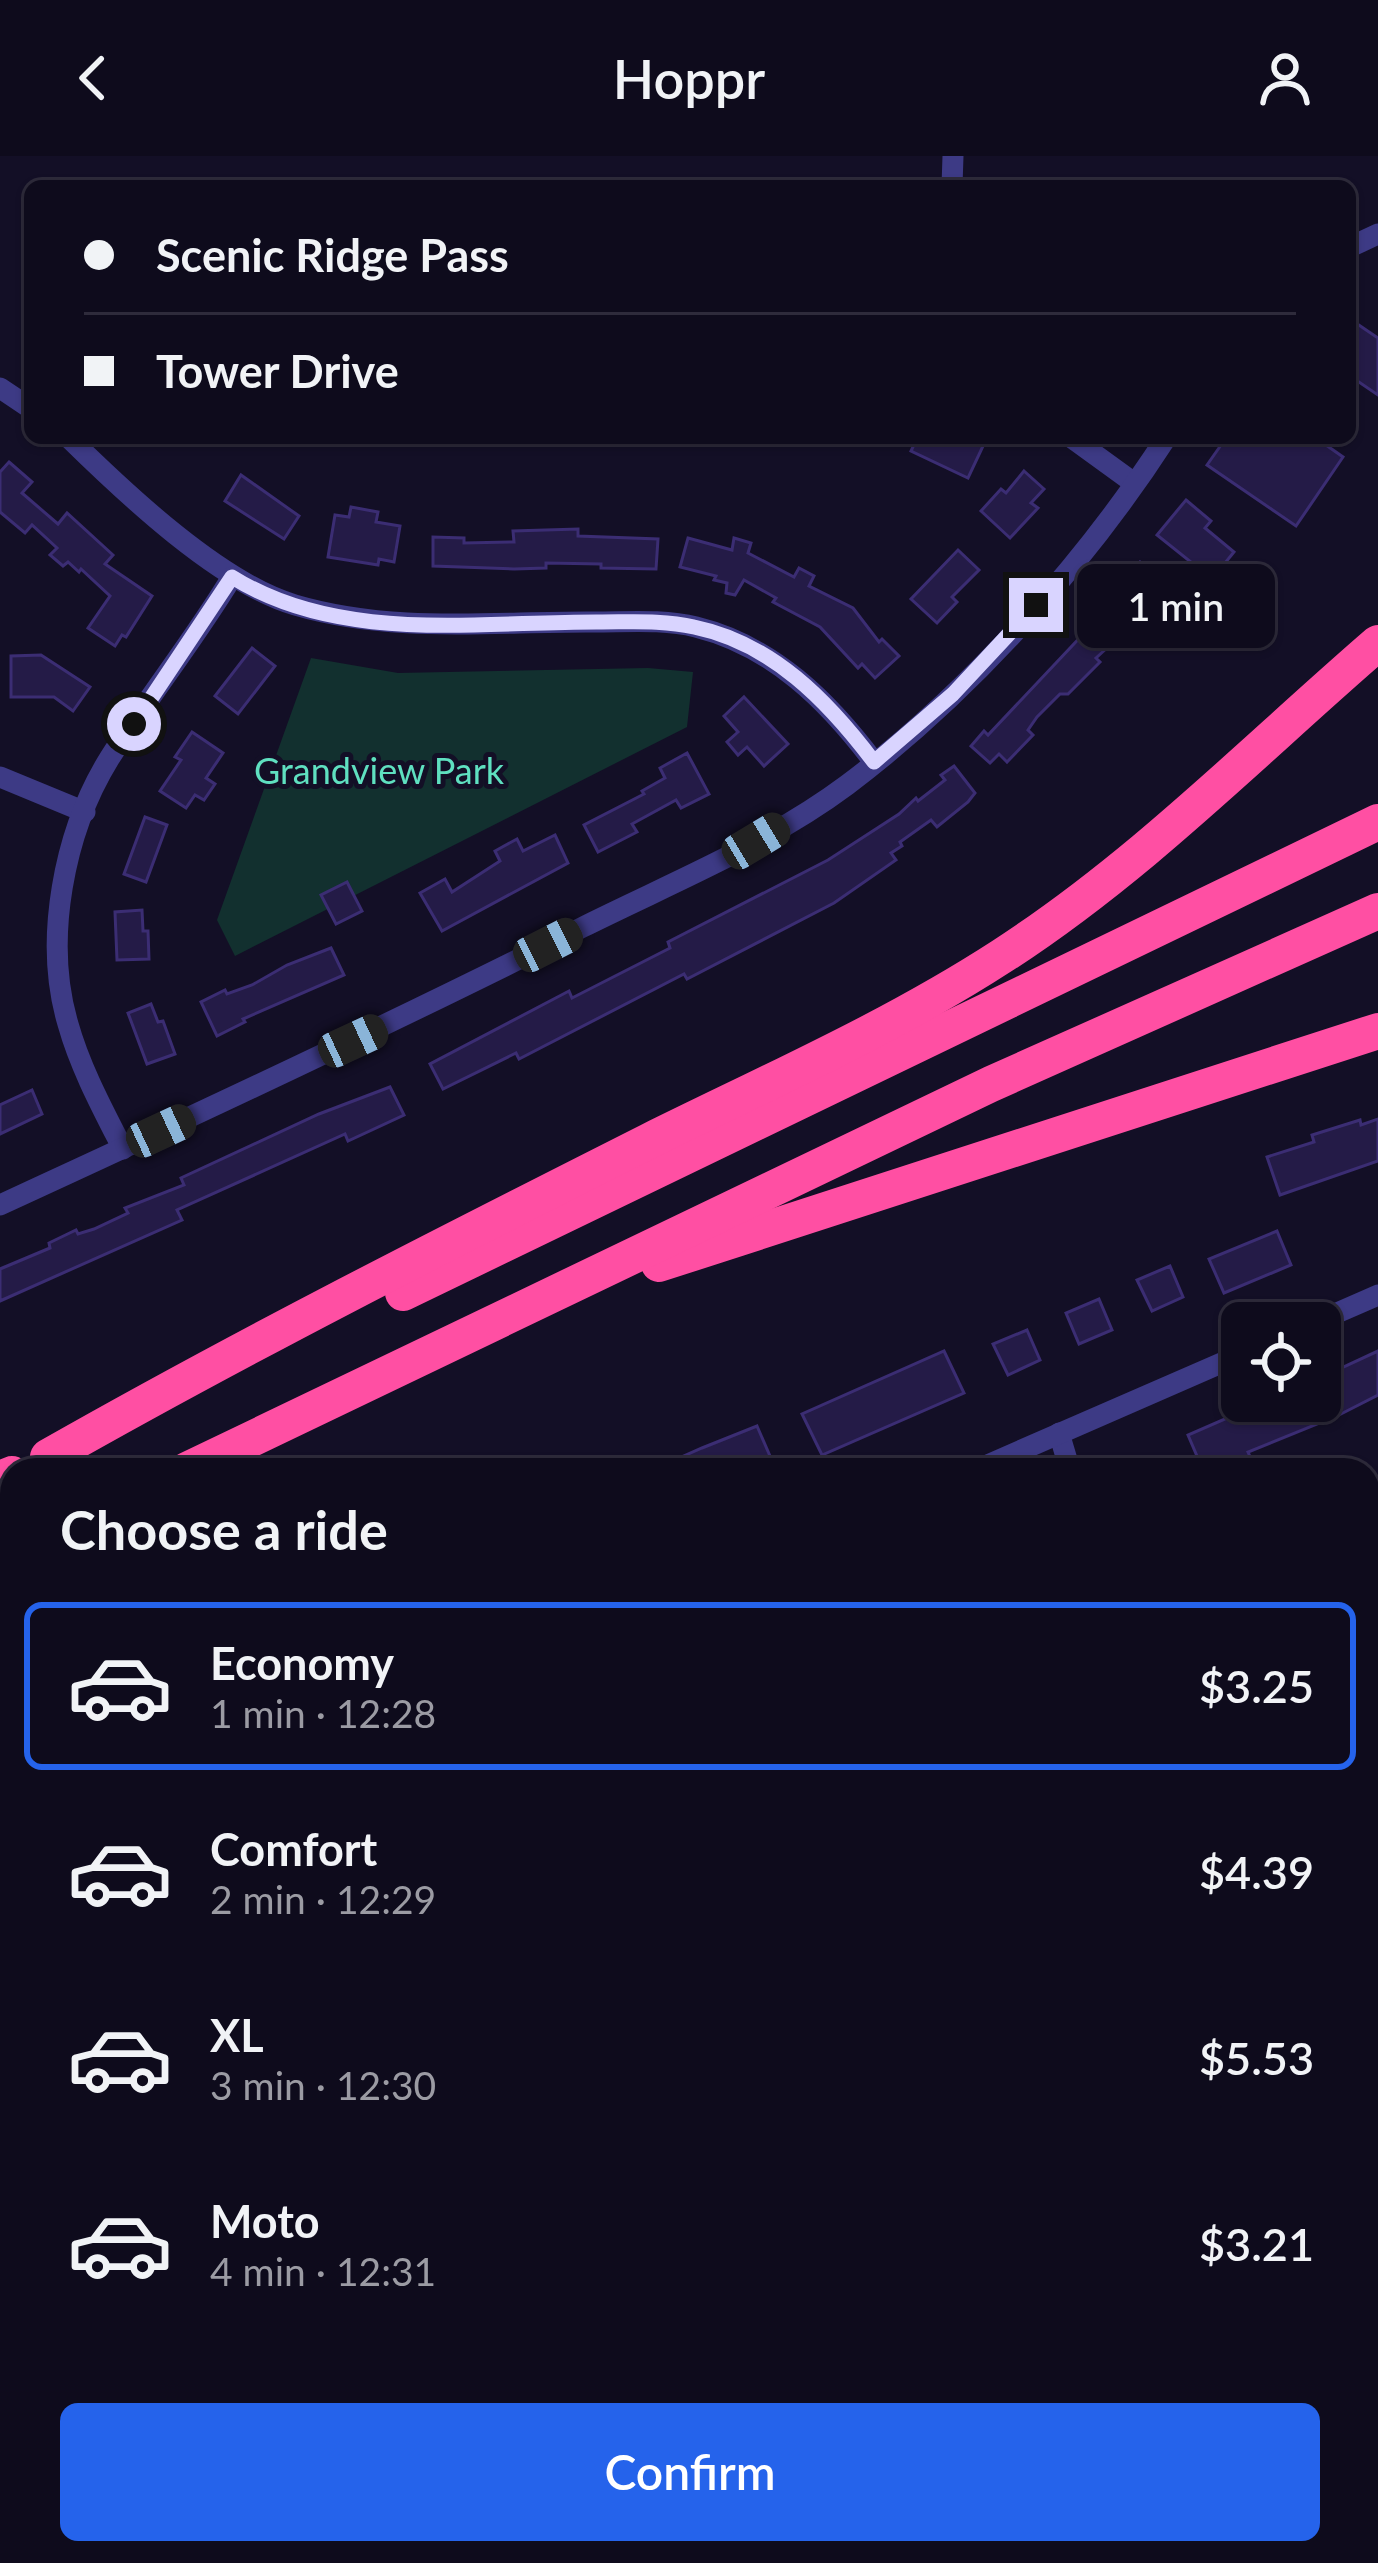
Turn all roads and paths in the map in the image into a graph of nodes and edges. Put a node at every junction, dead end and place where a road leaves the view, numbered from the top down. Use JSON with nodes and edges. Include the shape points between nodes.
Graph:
{"nodes":[{"id":1,"x":77,"y":444,"type":"edge"},
{"id":2,"x":1080,"y":444,"type":"edge"},
{"id":3,"x":1162,"y":444,"type":"edge"},
{"id":4,"x":1133,"y":484,"type":"junction"},
{"id":5,"x":232,"y":577,"type":"junction"},
{"id":6,"x":1378,"y":643,"type":"edge"},
{"id":7,"x":874,"y":762,"type":"junction"},
{"id":8,"x":0,"y":777,"type":"edge"},
{"id":9,"x":85,"y":812,"type":"junction"},
{"id":10,"x":1378,"y":822,"type":"edge"},
{"id":11,"x":1378,"y":910,"type":"edge"},
{"id":12,"x":1378,"y":1030,"type":"edge"},
{"id":13,"x":123,"y":1149,"type":"junction"},
{"id":14,"x":0,"y":1205,"type":"edge"},
{"id":15,"x":1378,"y":1295,"type":"edge"},
{"id":16,"x":1341,"y":1311,"type":"edge"},
{"id":17,"x":1221,"y":1363,"type":"edge"},
{"id":18,"x":313,"y":1410,"type":"junction"},
{"id":19,"x":1059,"y":1433,"type":"junction"},
{"id":20,"x":45,"y":1458,"type":"edge"},
{"id":21,"x":47,"y":1458,"type":"edge"},
{"id":22,"x":212,"y":1458,"type":"edge"},
{"id":23,"x":1003,"y":1458,"type":"edge"},
{"id":24,"x":1066,"y":1458,"type":"edge"}],
"edges":[{"from":1,"to":5,"type":"street"},
{"from":2,"to":4,"type":"street"},
{"from":3,"to":4,"type":"street"},
{"from":4,"to":7,"type":"street","via":[[1036,605],[953,694]]},
{"from":5,"to":7,"type":"street","via":[[294,605],[417,625],[695,627],[791,672]]},
{"from":5,"to":9,"type":"street","via":[[107,763]]},
{"from":6,"to":20,"type":"highway","via":[[1136,860],[1000,958],[236,1350]]},
{"from":7,"to":13,"type":"street","via":[[756,841]]},
{"from":8,"to":9,"type":"street"},
{"from":9,"to":13,"type":"street","via":[[65,875],[61,990],[82,1065]]},
{"from":10,"to":21,"type":"highway","via":[[531,1234]]},
{"from":11,"to":18,"type":"highway","via":[[992,1084]]},
{"from":12,"to":18,"type":"highway","via":[[674,1258]]},
{"from":13,"to":14,"type":"street"},
{"from":15,"to":16,"type":"street"},
{"from":17,"to":19,"type":"street"},
{"from":18,"to":22,"type":"highway"},
{"from":19,"to":23,"type":"street"},
{"from":19,"to":24,"type":"street"}]}
